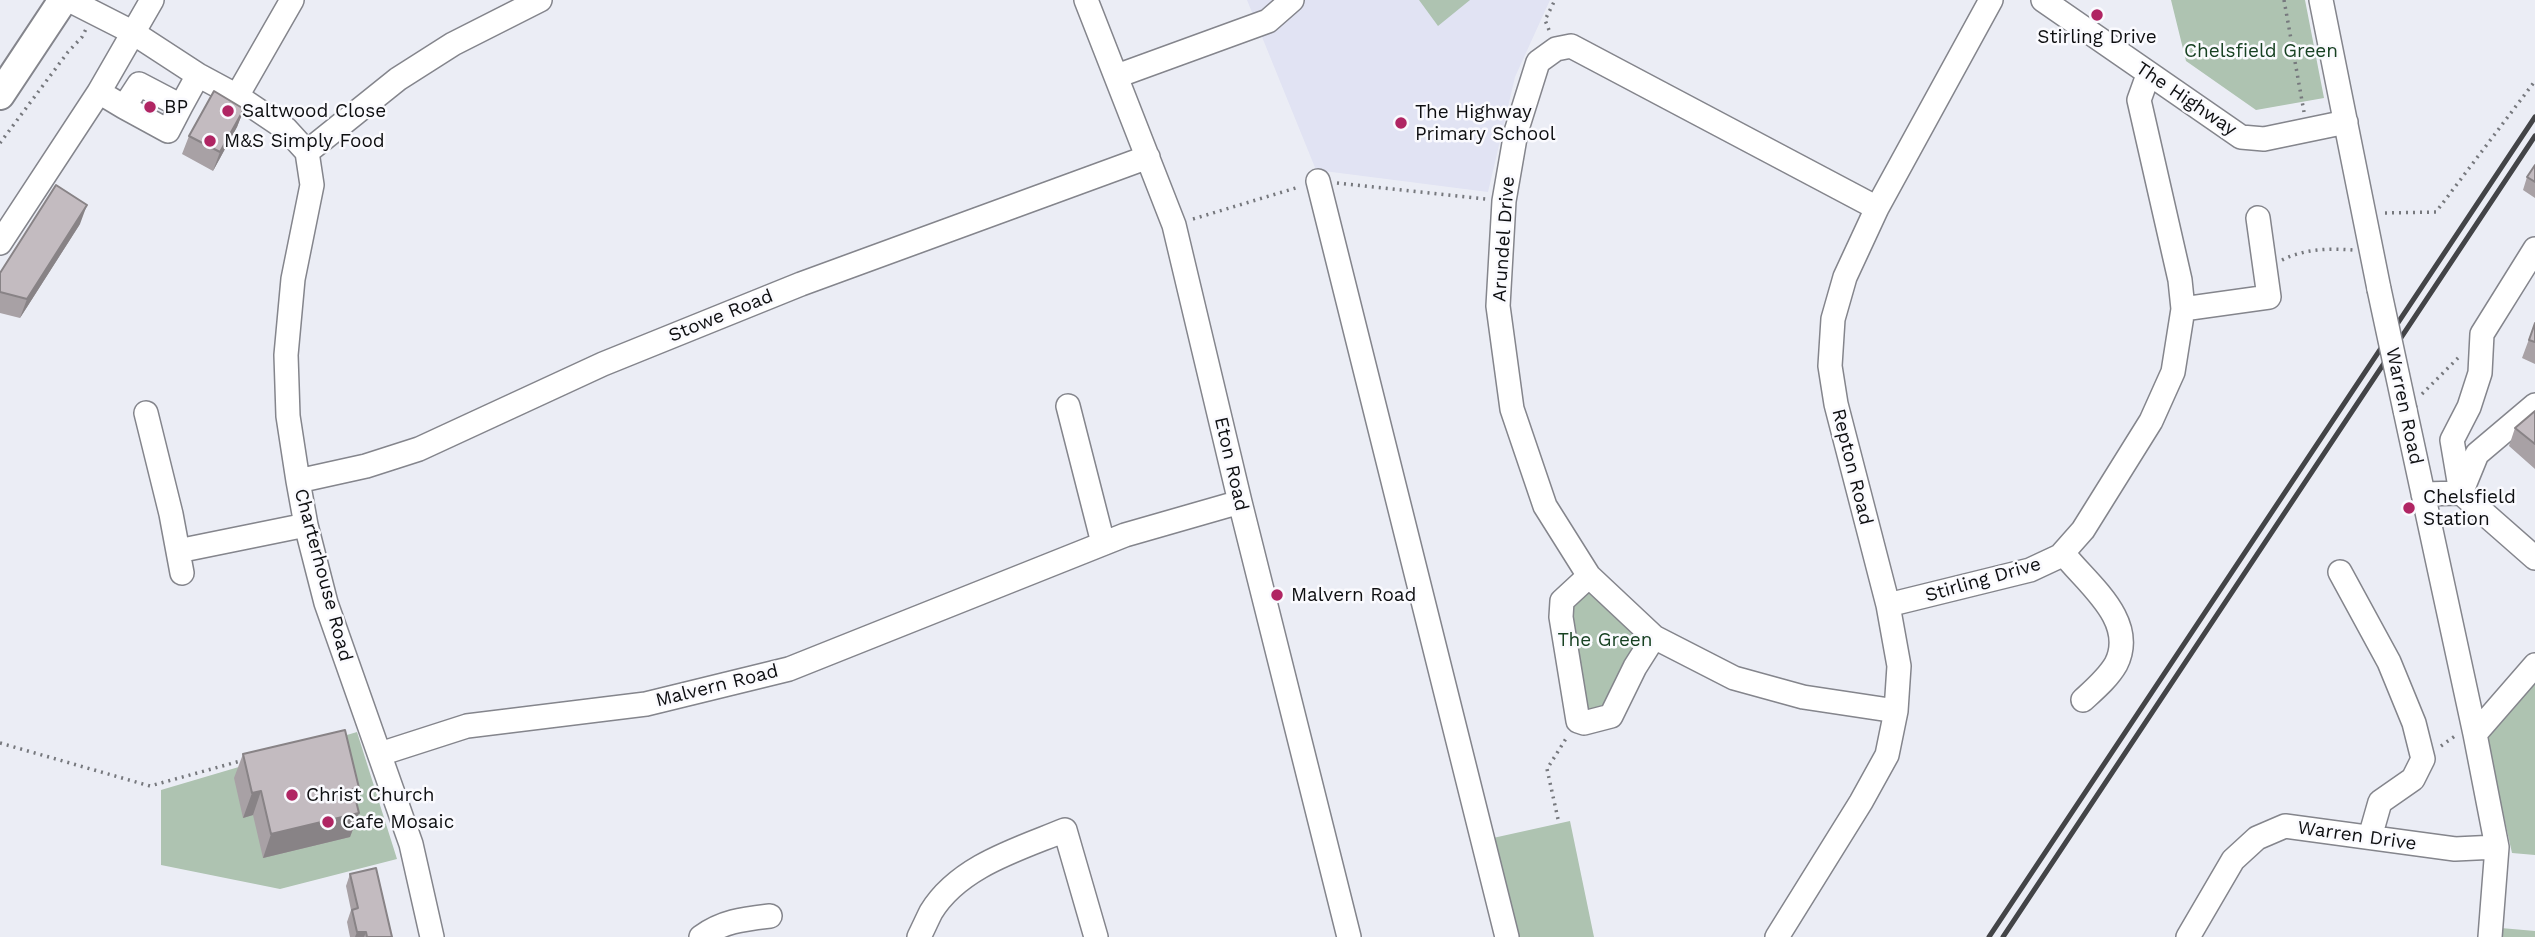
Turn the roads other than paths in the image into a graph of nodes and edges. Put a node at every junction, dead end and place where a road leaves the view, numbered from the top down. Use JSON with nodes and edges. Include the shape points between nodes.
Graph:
{"nodes":[{"id":1,"x":66,"y":0,"type":"edge"},
{"id":2,"x":152,"y":0,"type":"edge"},
{"id":3,"x":292,"y":0,"type":"edge"},
{"id":4,"x":540,"y":0,"type":"edge"},
{"id":5,"x":1086,"y":0,"type":"edge"},
{"id":6,"x":1292,"y":0,"type":"edge"},
{"id":7,"x":1992,"y":0,"type":"edge"},
{"id":8,"x":2043,"y":0,"type":"edge"},
{"id":9,"x":2321,"y":0,"type":"edge"},
{"id":10,"x":132,"y":32,"type":"junction"},
{"id":11,"x":198,"y":75,"type":"junction"},
{"id":12,"x":2148,"y":75,"type":"junction"},
{"id":13,"x":1117,"y":76,"type":"junction"},
{"id":14,"x":99,"y":92,"type":"junction"},
{"id":15,"x":0,"y":95,"type":"edge"},
{"id":16,"x":237,"y":96,"type":"junction"},
{"id":17,"x":2346,"y":122,"type":"junction"},
{"id":18,"x":307,"y":152,"type":"junction"},
{"id":19,"x":1148,"y":157,"type":"junction"},
{"id":20,"x":1318,"y":181,"type":"dead end"},
{"id":21,"x":1877,"y":208,"type":"junction"},
{"id":22,"x":2258,"y":218,"type":"dead end"},
{"id":23,"x":0,"y":243,"type":"edge"},
{"id":24,"x":2535,"y":249,"type":"edge"},
{"id":25,"x":2183,"y":309,"type":"junction"},
{"id":26,"x":2535,"y":405,"type":"edge"},
{"id":27,"x":1068,"y":406,"type":"dead end"},
{"id":28,"x":146,"y":413,"type":"dead end"},
{"id":29,"x":298,"y":481,"type":"junction"},
{"id":30,"x":2461,"y":493,"type":"junction"},
{"id":31,"x":2423,"y":494,"type":"junction"},
{"id":32,"x":1240,"y":502,"type":"junction"},
{"id":33,"x":306,"y":525,"type":"junction"},
{"id":34,"x":1104,"y":543,"type":"junction"},
{"id":35,"x":2063,"y":553,"type":"junction"},
{"id":36,"x":2535,"y":558,"type":"edge"},
{"id":37,"x":2340,"y":572,"type":"dead end"},
{"id":38,"x":1589,"y":576,"type":"junction"},
{"id":39,"x":1888,"y":605,"type":"junction"},
{"id":40,"x":1654,"y":637,"type":"junction"},
{"id":41,"x":2535,"y":664,"type":"edge"},
{"id":42,"x":2083,"y":700,"type":"dead end"},
{"id":43,"x":1896,"y":711,"type":"junction"},
{"id":44,"x":2474,"y":729,"type":"junction"},
{"id":45,"x":380,"y":754,"type":"junction"},
{"id":46,"x":2370,"y":837,"type":"junction"},
{"id":47,"x":2497,"y":847,"type":"junction"},
{"id":48,"x":770,"y":916,"type":"dead end"},
{"id":49,"x":432,"y":937,"type":"edge"},
{"id":50,"x":701,"y":937,"type":"edge"},
{"id":51,"x":919,"y":937,"type":"edge"},
{"id":52,"x":1096,"y":937,"type":"edge"},
{"id":53,"x":1349,"y":937,"type":"edge"},
{"id":54,"x":1507,"y":937,"type":"edge"},
{"id":55,"x":1777,"y":937,"type":"edge"},
{"id":56,"x":2189,"y":937,"type":"edge"},
{"id":57,"x":2490,"y":937,"type":"edge"}],
"edges":[{"from":1,"to":10,"type":"street"},
{"from":1,"to":15,"type":"main road"},
{"from":2,"to":10,"type":"street"},
{"from":3,"to":16,"type":"street"},
{"from":4,"to":18,"type":"street","via":[[453,44],[398,79]]},
{"from":5,"to":13,"type":"street","name":"Eton Road"},
{"from":6,"to":13,"type":"street","via":[[1268,21]]},
{"from":7,"to":21,"type":"street","name":"Repton Road"},
{"from":8,"to":12,"type":"street","name":"The Highway"},
{"from":9,"to":17,"type":"street","name":"Warren Road"},
{"from":10,"to":11,"type":"street"},
{"from":10,"to":14,"type":"street"},
{"from":11,"to":14,"type":"street","via":[[181,106],[139,84],[124,107]]},
{"from":11,"to":16,"type":"street"},
{"from":12,"to":17,"type":"street","name":"The Highway","via":[[2241,137],[2264,139]]},
{"from":12,"to":25,"type":"street","name":"Stirling Drive","via":[[2139,100]]},
{"from":13,"to":19,"type":"street","name":"Eton Road"},
{"from":14,"to":23,"type":"street"},
{"from":16,"to":18,"type":"street","via":[[286,129]]},
{"from":17,"to":31,"type":"street","name":"Warren Road","bridge":true},
{"from":18,"to":29,"type":"street","name":"Charterhouse Road","via":[[313,185],[293,279],[286,355],[288,416]]},
{"from":19,"to":29,"type":"street","name":"Stowe Road","via":[[788,289],[603,364],[419,449]]},
{"from":19,"to":32,"type":"street","name":"Eton Road","via":[[1174,225]]},
{"from":20,"to":54,"type":"street"},
{"from":21,"to":38,"type":"street","name":"Arundel Drive","via":[[1571,46],[1556,49],[1538,62],[1516,132],[1504,201],[1498,306],[1516,422],[1545,506]]},
{"from":21,"to":39,"type":"street","name":"Repton Road","via":[[1845,277],[1833,319],[1830,366]]},
{"from":22,"to":25,"type":"street","via":[[2269,297]]},
{"from":24,"to":30,"type":"street","via":[[2482,334],[2480,373],[2452,440]]},
{"from":25,"to":35,"type":"street","name":"Stirling Drive","via":[[2173,372],[2151,421],[2083,530]]},
{"from":26,"to":30,"type":"street","via":[[2477,454]]},
{"from":27,"to":34,"type":"street"},
{"from":28,"to":33,"type":"street","via":[[180,562]]},
{"from":29,"to":33,"type":"street","name":"Charterhouse Road"},
{"from":30,"to":31,"type":"street"},
{"from":30,"to":36,"type":"street"},
{"from":31,"to":44,"type":"street","name":"Warren Road"},
{"from":32,"to":34,"type":"street","name":"Malvern Road"},
{"from":32,"to":53,"type":"street","name":"Eton Road"},
{"from":33,"to":45,"type":"street","name":"Charterhouse Road","via":[[326,603]]},
{"from":34,"to":45,"type":"street","name":"Malvern Road","via":[[789,668],[646,704],[467,726]]},
{"from":35,"to":39,"type":"street","name":"Stirling Drive","via":[[2030,570]]},
{"from":35,"to":42,"type":"street","via":[[2108,604],[2120,635],[2117,662]]},
{"from":37,"to":46,"type":"street","via":[[2389,662],[2423,759],[2413,779],[2380,802]]},
{"from":38,"to":40,"type":"street","name":"Arundel Drive"},
{"from":38,"to":40,"type":"street","via":[[1562,601],[1578,721],[1611,716]]},
{"from":39,"to":43,"type":"street","name":"Repton Road","via":[[1899,666]]},
{"from":40,"to":43,"type":"street","name":"Arundel Drive","via":[[1734,678],[1803,698]]},
{"from":41,"to":44,"type":"street"},
{"from":43,"to":55,"type":"street","name":"Repton Road","via":[[1887,755]]},
{"from":44,"to":47,"type":"street","name":"Warren Road"},
{"from":45,"to":49,"type":"street","name":"Charterhouse Road","via":[[411,845]]},
{"from":46,"to":47,"type":"street","name":"Warren Drive","via":[[2455,849]]},
{"from":46,"to":56,"type":"street","name":"Warren Drive","via":[[2285,826],[2257,838],[2233,860]]},
{"from":47,"to":57,"type":"street","name":"Warren Road"},
{"from":48,"to":50,"type":"street","via":[[735,920]]},
{"from":51,"to":52,"type":"street","via":[[932,910],[955,884],[987,863],[1065,830]]}]}
